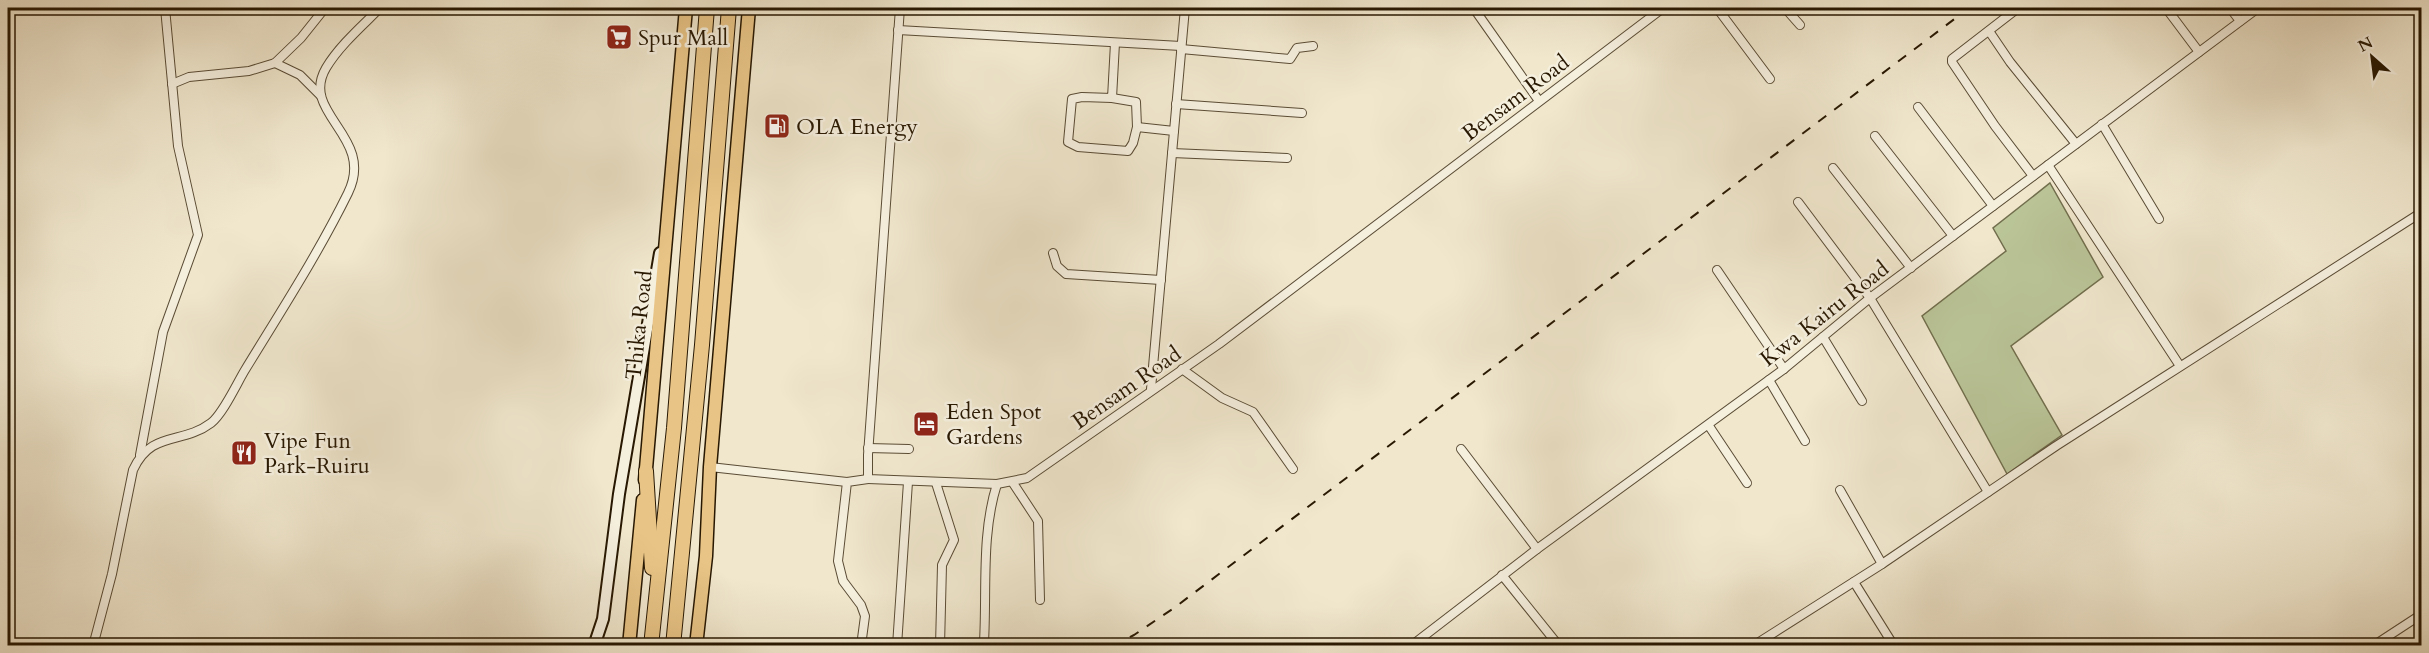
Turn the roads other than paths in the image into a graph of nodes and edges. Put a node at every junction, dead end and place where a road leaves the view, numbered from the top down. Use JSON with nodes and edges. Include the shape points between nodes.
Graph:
{"nodes":[{"id":1,"x":165,"y":8,"type":"edge"},
{"id":2,"x":325,"y":8,"type":"edge"},
{"id":3,"x":380,"y":8,"type":"edge"},
{"id":4,"x":686,"y":8,"type":"edge"},
{"id":5,"x":707,"y":8,"type":"edge"},
{"id":6,"x":729,"y":8,"type":"edge"},
{"id":7,"x":750,"y":8,"type":"edge"},
{"id":8,"x":900,"y":8,"type":"edge"},
{"id":9,"x":1185,"y":8,"type":"edge"},
{"id":10,"x":1663,"y":8,"type":"edge"},
{"id":11,"x":1717,"y":8,"type":"edge"},
{"id":12,"x":1785,"y":8,"type":"edge"},
{"id":13,"x":2018,"y":8,"type":"edge"},
{"id":14,"x":2166,"y":8,"type":"edge"},
{"id":15,"x":2230,"y":8,"type":"edge"},
{"id":16,"x":2258,"y":8,"type":"edge"},
{"id":17,"x":1475,"y":10,"type":"dead end"},
{"id":18,"x":2240,"y":21,"type":"junction"},
{"id":19,"x":1800,"y":25,"type":"dead end"},
{"id":20,"x":898,"y":30,"type":"junction"},
{"id":21,"x":1989,"y":31,"type":"junction"},
{"id":22,"x":1115,"y":44,"type":"junction"},
{"id":23,"x":1313,"y":46,"type":"dead end"},
{"id":24,"x":1181,"y":48,"type":"junction"},
{"id":25,"x":2199,"y":52,"type":"junction"},
{"id":26,"x":275,"y":63,"type":"junction"},
{"id":27,"x":1770,"y":79,"type":"dead end"},
{"id":28,"x":172,"y":84,"type":"junction"},
{"id":29,"x":321,"y":96,"type":"junction"},
{"id":30,"x":1112,"y":98,"type":"junction"},
{"id":31,"x":1539,"y":101,"type":"junction"},
{"id":32,"x":1176,"y":104,"type":"junction"},
{"id":33,"x":1918,"y":107,"type":"dead end"},
{"id":34,"x":1302,"y":113,"type":"dead end"},
{"id":35,"x":2102,"y":124,"type":"junction"},
{"id":36,"x":1137,"y":127,"type":"junction"},
{"id":37,"x":1174,"y":131,"type":"junction"},
{"id":38,"x":1875,"y":136,"type":"dead end"},
{"id":39,"x":2076,"y":144,"type":"junction"},
{"id":40,"x":1172,"y":153,"type":"junction"},
{"id":41,"x":1287,"y":158,"type":"dead end"},
{"id":42,"x":2048,"y":165,"type":"junction"},
{"id":43,"x":1833,"y":168,"type":"dead end"},
{"id":44,"x":2033,"y":176,"type":"junction"},
{"id":45,"x":1798,"y":202,"type":"dead end"},
{"id":46,"x":1993,"y":206,"type":"junction"},
{"id":47,"x":2421,"y":212,"type":"edge"},
{"id":48,"x":2159,"y":219,"type":"dead end"},
{"id":49,"x":669,"y":232,"type":"junction"},
{"id":50,"x":1953,"y":236,"type":"junction"},
{"id":51,"x":1053,"y":253,"type":"dead end"},
{"id":52,"x":1911,"y":268,"type":"junction"},
{"id":53,"x":1717,"y":270,"type":"dead end"},
{"id":54,"x":1161,"y":280,"type":"junction"},
{"id":55,"x":1870,"y":298,"type":"junction"},
{"id":56,"x":1823,"y":337,"type":"junction"},
{"id":57,"x":2180,"y":366,"type":"junction"},
{"id":58,"x":1182,"y":369,"type":"junction"},
{"id":59,"x":1784,"y":369,"type":"junction"},
{"id":60,"x":1769,"y":380,"type":"junction"},
{"id":61,"x":1151,"y":390,"type":"junction"},
{"id":62,"x":1863,"y":401,"type":"dead end"},
{"id":63,"x":1709,"y":426,"type":"junction"},
{"id":64,"x":1805,"y":441,"type":"dead end"},
{"id":65,"x":868,"y":448,"type":"junction"},
{"id":66,"x":909,"y":449,"type":"dead end"},
{"id":67,"x":1461,"y":449,"type":"dead end"},
{"id":68,"x":140,"y":455,"type":"junction"},
{"id":69,"x":710,"y":467,"type":"junction"},
{"id":70,"x":1293,"y":469,"type":"dead end"},
{"id":71,"x":646,"y":471,"type":"junction"},
{"id":72,"x":868,"y":479,"type":"junction"},
{"id":73,"x":847,"y":482,"type":"junction"},
{"id":74,"x":908,"y":482,"type":"junction"},
{"id":75,"x":936,"y":483,"type":"junction"},
{"id":76,"x":1013,"y":483,"type":"junction"},
{"id":77,"x":1747,"y":483,"type":"dead end"},
{"id":78,"x":997,"y":484,"type":"junction"},
{"id":79,"x":1840,"y":490,"type":"dead end"},
{"id":80,"x":1988,"y":492,"type":"junction"},
{"id":81,"x":1537,"y":549,"type":"junction"},
{"id":82,"x":1882,"y":564,"type":"junction"},
{"id":83,"x":1503,"y":575,"type":"junction"},
{"id":84,"x":1854,"y":582,"type":"junction"},
{"id":85,"x":1040,"y":600,"type":"dead end"},
{"id":86,"x":654,"y":612,"type":"junction"},
{"id":87,"x":2421,"y":614,"type":"edge"},
{"id":88,"x":93,"y":645,"type":"edge"},
{"id":89,"x":594,"y":645,"type":"edge"},
{"id":90,"x":629,"y":645,"type":"edge"},
{"id":91,"x":651,"y":645,"type":"edge"},
{"id":92,"x":673,"y":645,"type":"edge"},
{"id":93,"x":696,"y":645,"type":"edge"},
{"id":94,"x":861,"y":645,"type":"edge"},
{"id":95,"x":897,"y":645,"type":"edge"},
{"id":96,"x":940,"y":645,"type":"edge"},
{"id":97,"x":981,"y":645,"type":"edge"},
{"id":98,"x":1411,"y":645,"type":"edge"},
{"id":99,"x":1559,"y":645,"type":"edge"},
{"id":100,"x":1753,"y":645,"type":"edge"},
{"id":101,"x":1894,"y":645,"type":"edge"},
{"id":102,"x":2373,"y":645,"type":"edge"}],
"edges":[{"from":1,"to":28,"type":"street"},
{"from":2,"to":26,"type":"street"},
{"from":3,"to":29,"type":"street","via":[[326,68],[320,83]]},
{"from":4,"to":49,"type":"main road","name":"Thika Road"},
{"from":5,"to":86,"type":"highway","name":"Thika Road","via":[[674,428]]},
{"from":6,"to":92,"type":"highway"},
{"from":7,"to":69,"type":"main road"},
{"from":8,"to":20,"type":"street"},
{"from":9,"to":24,"type":"street"},
{"from":10,"to":31,"type":"street","name":"Bensam Road"},
{"from":11,"to":27,"type":"street"},
{"from":12,"to":19,"type":"street"},
{"from":13,"to":21,"type":"street"},
{"from":14,"to":25,"type":"street"},
{"from":15,"to":18,"type":"street"},
{"from":16,"to":18,"type":"street","name":"Kwa Kairu Road"},
{"from":17,"to":31,"type":"street"},
{"from":18,"to":25,"type":"street","name":"Kwa Kairu Road"},
{"from":20,"to":22,"type":"street"},
{"from":20,"to":65,"type":"street"},
{"from":21,"to":39,"type":"street"},
{"from":21,"to":44,"type":"street","via":[[1952,62]]},
{"from":22,"to":24,"type":"street"},
{"from":22,"to":30,"type":"street"},
{"from":23,"to":24,"type":"street","via":[[1297,48],[1290,59]]},
{"from":24,"to":32,"type":"street"},
{"from":25,"to":35,"type":"street","name":"Kwa Kairu Road"},
{"from":26,"to":28,"type":"street","via":[[249,71],[189,77]]},
{"from":26,"to":29,"type":"street","via":[[300,75]]},
{"from":28,"to":68,"type":"street","via":[[178,146],[198,235],[163,332]]},
{"from":29,"to":68,"type":"street","via":[[354,156],[350,189],[211,423],[156,443]]},
{"from":30,"to":36,"type":"street","via":[[1136,102]]},
{"from":30,"to":36,"type":"street","via":[[1072,99],[1068,131],[1071,145],[1128,151],[1134,144]]},
{"from":31,"to":58,"type":"street","name":"Bensam Road"},
{"from":32,"to":34,"type":"street"},
{"from":32,"to":37,"type":"street"},
{"from":33,"to":46,"type":"street"},
{"from":35,"to":39,"type":"street","name":"Kwa Kairu Road"},
{"from":35,"to":48,"type":"street"},
{"from":36,"to":37,"type":"street"},
{"from":37,"to":40,"type":"street"},
{"from":38,"to":50,"type":"street"},
{"from":39,"to":42,"type":"street","name":"Kwa Kairu Road"},
{"from":40,"to":41,"type":"street"},
{"from":40,"to":54,"type":"street"},
{"from":42,"to":44,"type":"street","name":"Kwa Kairu Road"},
{"from":42,"to":57,"type":"street"},
{"from":43,"to":52,"type":"street"},
{"from":44,"to":46,"type":"street","name":"Kwa Kairu Road"},
{"from":45,"to":55,"type":"street"},
{"from":46,"to":50,"type":"street","name":"Kwa Kairu Road"},
{"from":47,"to":57,"type":"street"},
{"from":49,"to":71,"type":"main road","name":"Thika Road"},
{"from":49,"to":89,"type":"street","via":[[652,296],[603,619]]},
{"from":50,"to":52,"type":"street","name":"Kwa Kairu Road"},
{"from":51,"to":54,"type":"street","via":[[1065,274]]},
{"from":52,"to":55,"type":"street","name":"Kwa Kairu Road"},
{"from":53,"to":59,"type":"street"},
{"from":54,"to":61,"type":"street"},
{"from":55,"to":56,"type":"street","name":"Kwa Kairu Road"},
{"from":55,"to":80,"type":"street"},
{"from":56,"to":59,"type":"street","name":"Kwa Kairu Road"},
{"from":56,"to":62,"type":"street"},
{"from":57,"to":80,"type":"street"},
{"from":58,"to":61,"type":"street","name":"Bensam Road"},
{"from":58,"to":70,"type":"street","via":[[1222,398],[1252,412]]},
{"from":59,"to":60,"type":"street","name":"Kwa Kairu Road"},
{"from":60,"to":63,"type":"street","name":"Kwa Kairu Road"},
{"from":60,"to":64,"type":"street"},
{"from":61,"to":76,"type":"street","name":"Bensam Road","via":[[1028,478]]},
{"from":63,"to":77,"type":"street"},
{"from":63,"to":81,"type":"street","name":"Kwa Kairu Road"},
{"from":65,"to":66,"type":"street"},
{"from":65,"to":72,"type":"street"},
{"from":67,"to":81,"type":"street"},
{"from":68,"to":88,"type":"street"},
{"from":69,"to":73,"type":"street","name":"Bensam Road"},
{"from":69,"to":93,"type":"main road"},
{"from":71,"to":86,"type":"highway"},
{"from":71,"to":90,"type":"main road","name":"Thika Road"},
{"from":72,"to":73,"type":"street","name":"Bensam Road"},
{"from":72,"to":74,"type":"street","name":"Bensam Road"},
{"from":73,"to":94,"type":"street","via":[[838,561],[843,581],[865,616]]},
{"from":74,"to":75,"type":"street","name":"Bensam Road"},
{"from":74,"to":95,"type":"street"},
{"from":75,"to":78,"type":"street","name":"Bensam Road"},
{"from":75,"to":96,"type":"street","via":[[954,540],[942,565]]},
{"from":76,"to":78,"type":"street","name":"Bensam Road"},
{"from":76,"to":85,"type":"street","via":[[1038,521]]},
{"from":78,"to":97,"type":"street","via":[[987,536],[987,594]]},
{"from":79,"to":82,"type":"street"},
{"from":80,"to":82,"type":"street"},
{"from":81,"to":83,"type":"street","name":"Kwa Kairu Road"},
{"from":82,"to":84,"type":"street"},
{"from":83,"to":98,"type":"street","name":"Kwa Kairu Road"},
{"from":83,"to":99,"type":"street"},
{"from":84,"to":100,"type":"street"},
{"from":84,"to":101,"type":"street"},
{"from":86,"to":91,"type":"highway","name":"Thika Road"},
{"from":87,"to":102,"type":"street"}]}
